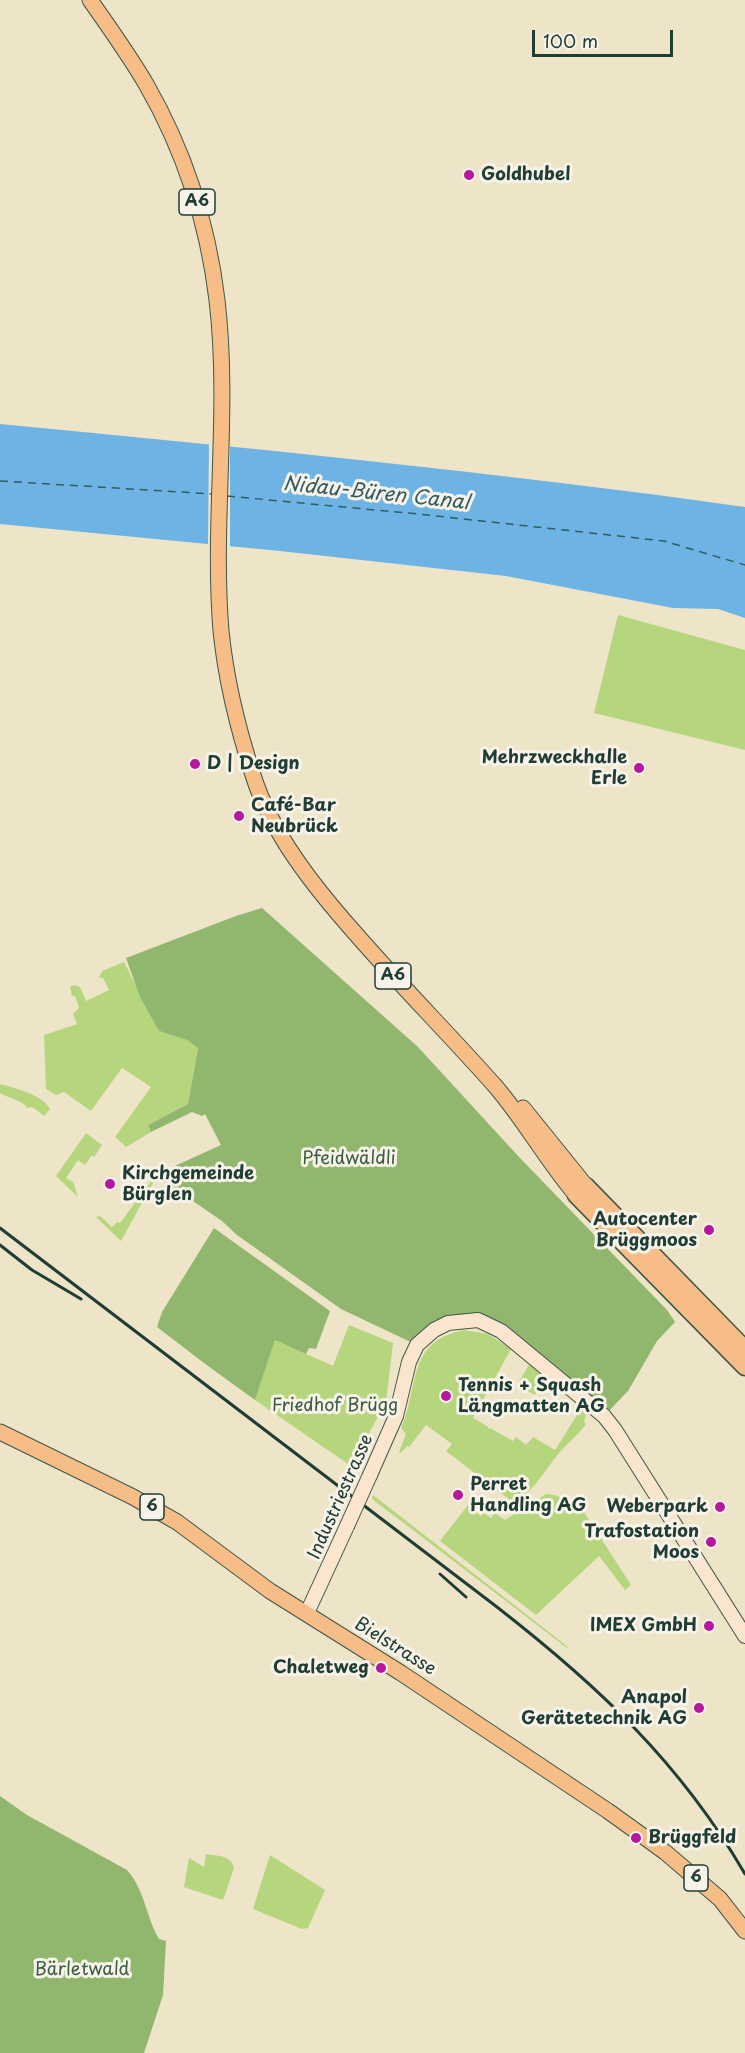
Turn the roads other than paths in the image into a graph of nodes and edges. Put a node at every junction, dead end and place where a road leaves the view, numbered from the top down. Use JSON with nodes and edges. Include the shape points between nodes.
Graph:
{"nodes":[{"id":1,"x":90,"y":0,"type":"edge"},
{"id":2,"x":581,"y":1191,"type":"junction"},
{"id":3,"x":699,"y":1302,"type":"junction"},
{"id":4,"x":745,"y":1339,"type":"edge"},
{"id":5,"x":745,"y":1349,"type":"edge"},
{"id":6,"x":745,"y":1367,"type":"edge"},
{"id":7,"x":0,"y":1432,"type":"edge"},
{"id":8,"x":307,"y":1613,"type":"junction"},
{"id":9,"x":745,"y":1636,"type":"edge"},
{"id":10,"x":745,"y":1931,"type":"edge"}],
"edges":[{"from":1,"to":2,"type":"main road","number":"A6","via":[[159,109],[195,198],[210,260],[221,367],[221,628],[254,779],[294,857],[310,879],[497,1089],[548,1160]]},
{"from":2,"to":3,"type":"highway","number":"A6"},
{"from":2,"to":6,"type":"highway","number":"A6"},
{"from":3,"to":4,"type":"highway"},
{"from":3,"to":5,"type":"highway","number":"A6"},
{"from":7,"to":8,"type":"main road","name":"Bielstrasse","number":"6","via":[[155,1508]]},
{"from":8,"to":9,"type":"main road","name":"Industriestrasse","bridge":true,"via":[[396,1416],[417,1345],[448,1323],[471,1320],[501,1331],[604,1416]]},
{"from":8,"to":10,"type":"main road","name":"Bielstrasse","number":"6","via":[[639,1832],[720,1899]]}]}
